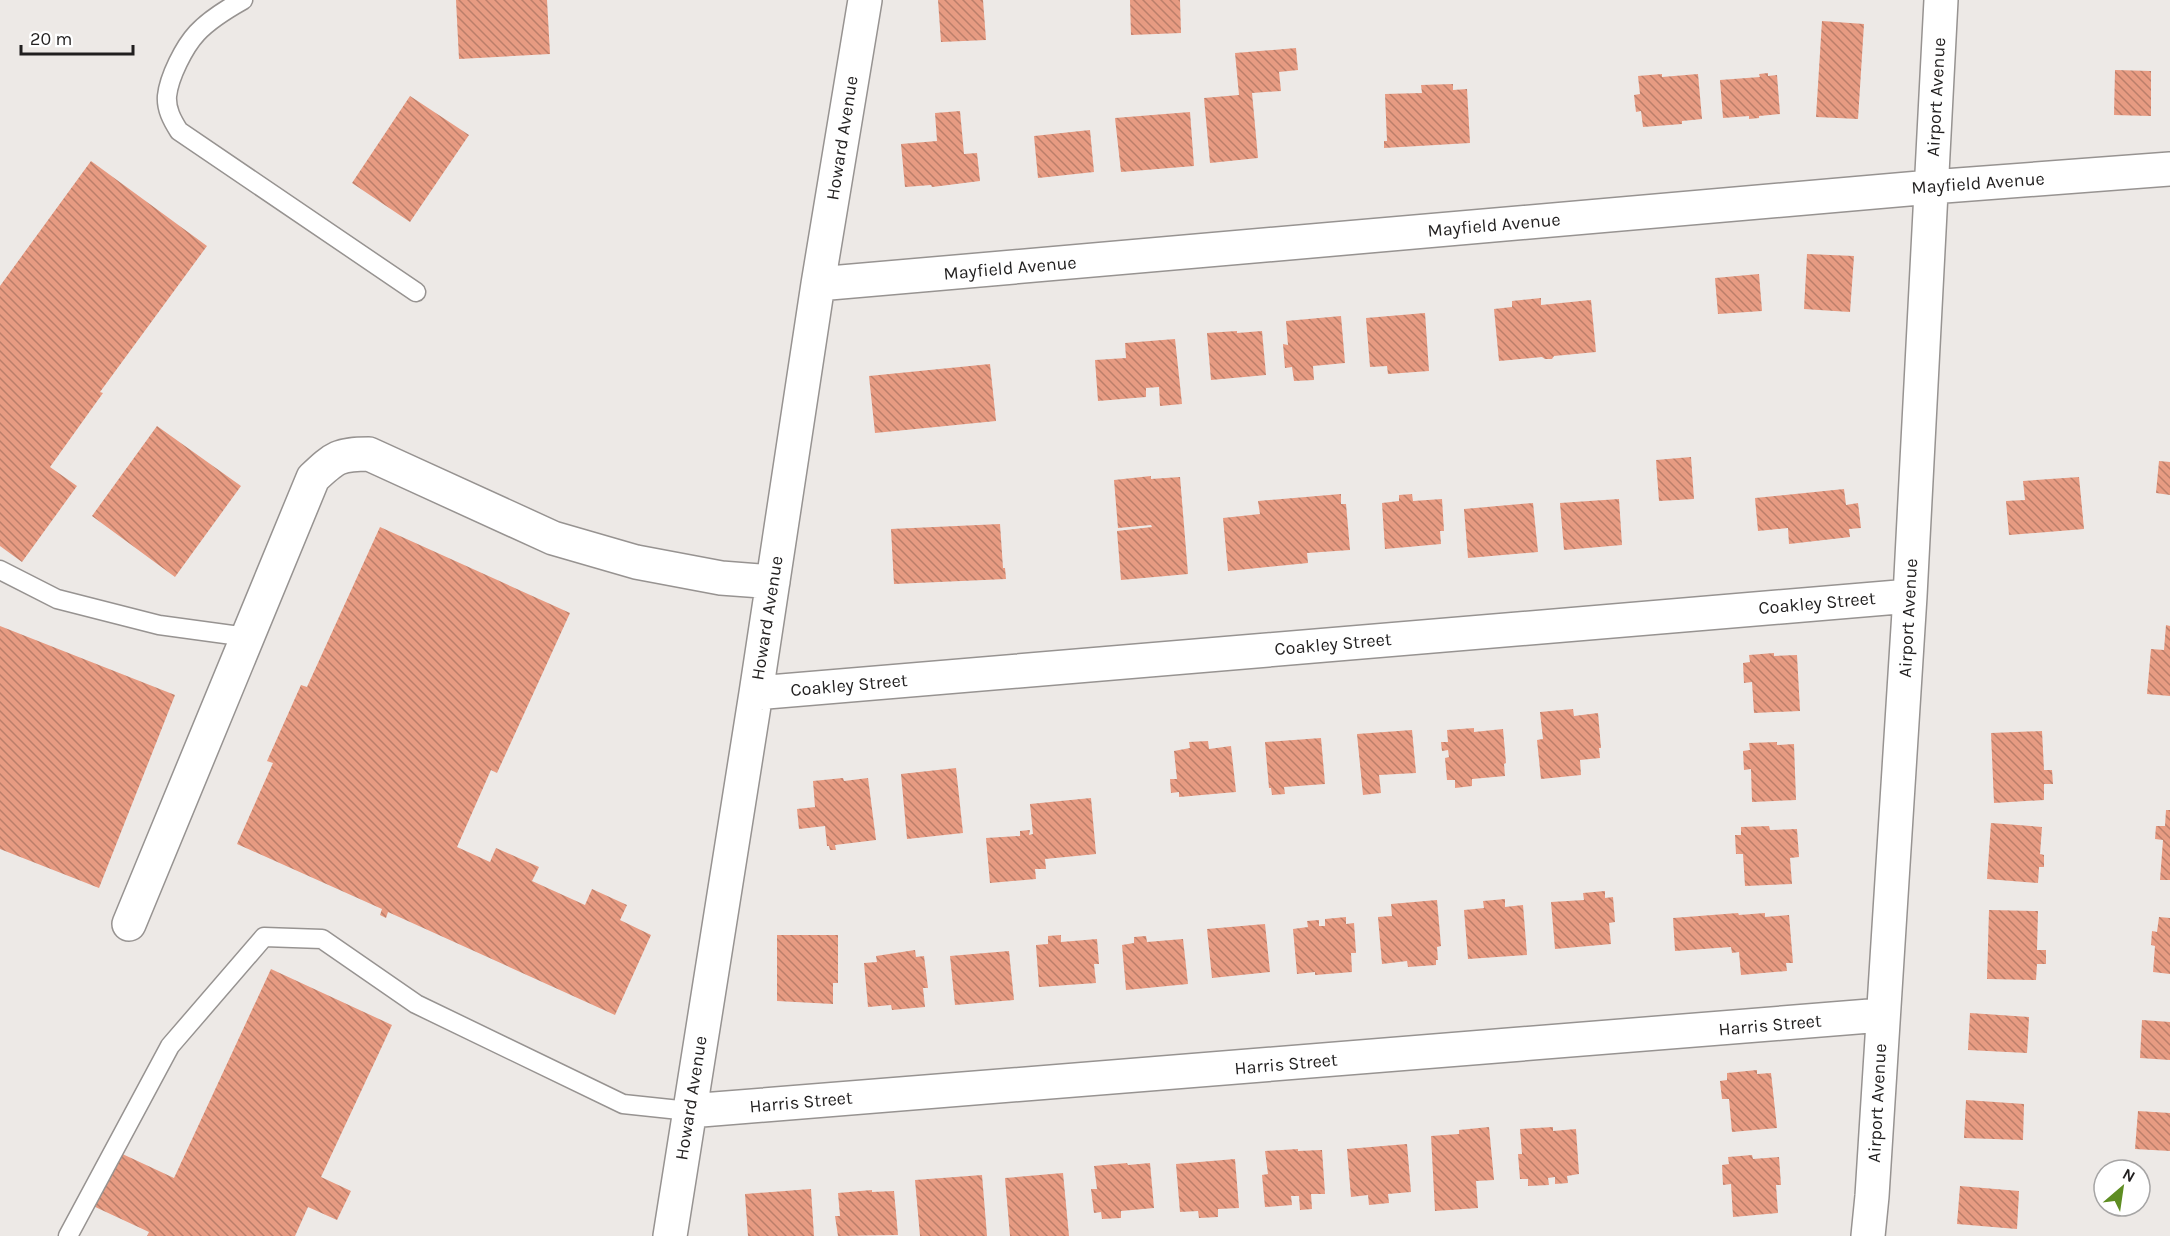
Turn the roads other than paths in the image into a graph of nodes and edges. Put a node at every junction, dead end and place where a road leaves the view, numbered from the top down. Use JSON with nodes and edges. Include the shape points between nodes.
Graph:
{"nodes":[{"id":1,"x":243,"y":0,"type":"edge"},
{"id":2,"x":865,"y":0,"type":"edge"},
{"id":3,"x":1941,"y":0,"type":"edge"},
{"id":4,"x":2170,"y":169,"type":"edge"},
{"id":5,"x":1930,"y":187,"type":"junction"},
{"id":6,"x":818,"y":285,"type":"junction"},
{"id":7,"x":416,"y":292,"type":"dead end"},
{"id":8,"x":0,"y":570,"type":"edge"},
{"id":9,"x":773,"y":582,"type":"junction"},
{"id":10,"x":1910,"y":596,"type":"junction"},
{"id":11,"x":247,"y":637,"type":"junction"},
{"id":12,"x":756,"y":693,"type":"junction"},
{"id":13,"x":129,"y":924,"type":"dead end"},
{"id":14,"x":1882,"y":1015,"type":"junction"},
{"id":15,"x":689,"y":1112,"type":"junction"},
{"id":16,"x":68,"y":1236,"type":"edge"},
{"id":17,"x":670,"y":1236,"type":"edge"},
{"id":18,"x":1868,"y":1236,"type":"edge"}],
"edges":[{"from":1,"to":7,"type":"lane","via":[[197,33],[178,62],[167,97],[170,117],[179,131]]},
{"from":2,"to":6,"type":"street","name":"Howard Avenue"},
{"from":3,"to":5,"type":"street","name":"Airport Avenue"},
{"from":4,"to":5,"type":"street","name":"Mayfield Avenue"},
{"from":5,"to":6,"type":"street","name":"Mayfield Avenue"},
{"from":5,"to":10,"type":"street","name":"Airport Avenue"},
{"from":6,"to":9,"type":"street","name":"Howard Avenue"},
{"from":8,"to":11,"type":"lane","via":[[57,599],[159,626]]},
{"from":9,"to":11,"type":"street","via":[[721,578],[636,562],[553,538],[369,454],[348,454],[332,460],[313,478]]},
{"from":9,"to":12,"type":"street","name":"Howard Avenue"},
{"from":10,"to":12,"type":"street","name":"Coakley Street"},
{"from":10,"to":14,"type":"street","name":"Airport Avenue"},
{"from":11,"to":13,"type":"street"},
{"from":12,"to":15,"type":"street","name":"Howard Avenue"},
{"from":14,"to":15,"type":"street","name":"Harris Street"},
{"from":14,"to":18,"type":"street","name":"Airport Avenue"},
{"from":15,"to":16,"type":"lane","via":[[623,1104],[416,1004],[322,939],[264,937],[170,1046]]},
{"from":15,"to":17,"type":"street","name":"Howard Avenue"}]}
